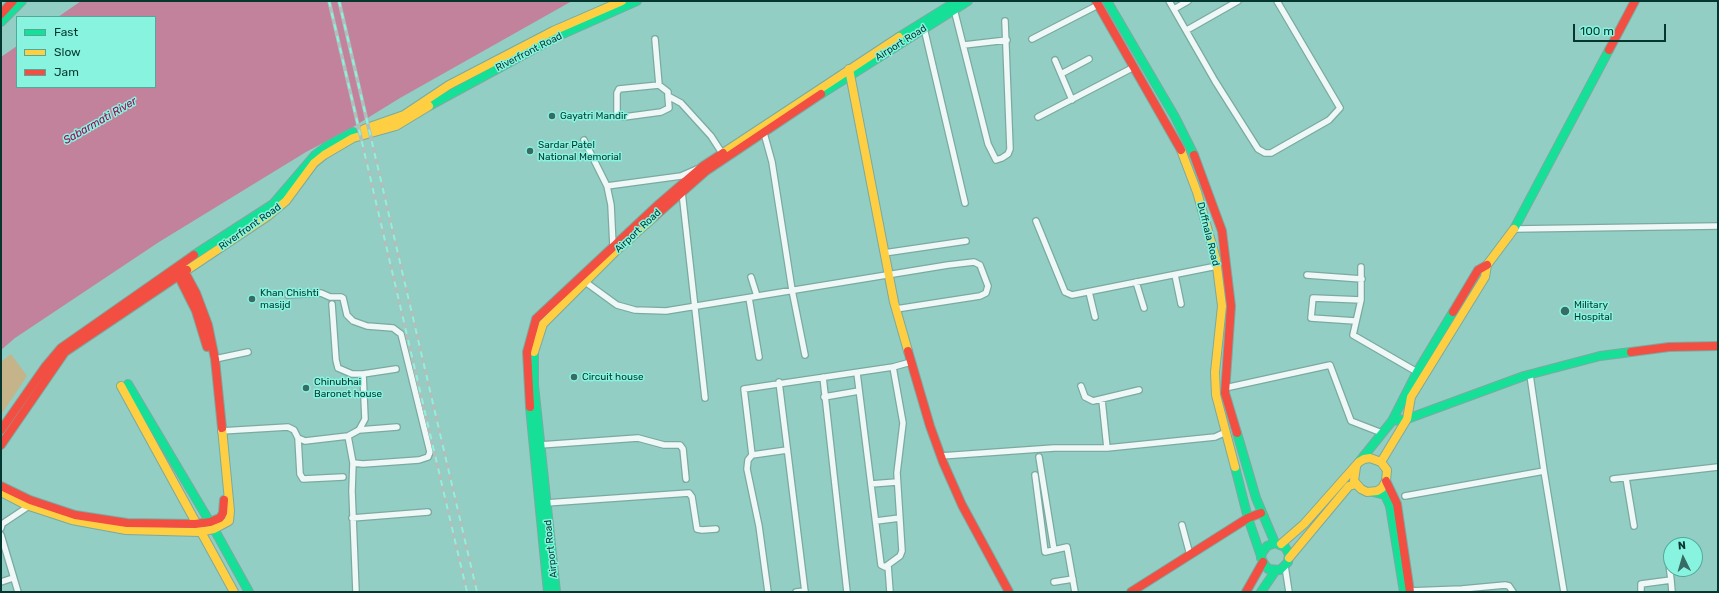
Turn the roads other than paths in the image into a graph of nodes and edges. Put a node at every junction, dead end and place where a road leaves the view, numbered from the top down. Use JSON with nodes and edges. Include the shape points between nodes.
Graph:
{"nodes":[{"id":1,"x":13,"y":1,"type":"edge"},
{"id":2,"x":22,"y":1,"type":"edge"},
{"id":3,"x":622,"y":1,"type":"edge"},
{"id":4,"x":637,"y":1,"type":"edge"},
{"id":5,"x":957,"y":1,"type":"edge"},
{"id":6,"x":968,"y":1,"type":"edge"},
{"id":7,"x":1107,"y":1,"type":"edge"},
{"id":8,"x":1169,"y":1,"type":"edge"},
{"id":9,"x":1188,"y":1,"type":"edge"},
{"id":10,"x":1238,"y":1,"type":"edge"},
{"id":11,"x":1277,"y":1,"type":"edge"},
{"id":12,"x":1635,"y":1,"type":"edge"},
{"id":13,"x":1097,"y":3,"type":"edge"},
{"id":14,"x":954,"y":9,"type":"junction"},
{"id":15,"x":1174,"y":9,"type":"junction"},
{"id":16,"x":1,"y":14,"type":"edge"},
{"id":17,"x":1005,"y":21,"type":"dead end"},
{"id":18,"x":1,"y":22,"type":"edge"},
{"id":19,"x":924,"y":28,"type":"junction"},
{"id":20,"x":1187,"y":30,"type":"junction"},
{"id":21,"x":655,"y":39,"type":"dead end"},
{"id":22,"x":1032,"y":39,"type":"dead end"},
{"id":23,"x":1007,"y":40,"type":"junction"},
{"id":24,"x":964,"y":45,"type":"junction"},
{"id":25,"x":1089,"y":59,"type":"dead end"},
{"id":26,"x":1055,"y":60,"type":"dead end"},
{"id":27,"x":1134,"y":67,"type":"junction"},
{"id":28,"x":850,"y":72,"type":"junction"},
{"id":29,"x":1061,"y":74,"type":"junction"},
{"id":30,"x":659,"y":85,"type":"junction"},
{"id":31,"x":668,"y":96,"type":"junction"},
{"id":32,"x":1072,"y":100,"type":"junction"},
{"id":33,"x":1038,"y":117,"type":"dead end"},
{"id":34,"x":764,"y":134,"type":"junction"},
{"id":35,"x":584,"y":140,"type":"dead end"},
{"id":36,"x":722,"y":153,"type":"junction"},
{"id":37,"x":703,"y":166,"type":"junction"},
{"id":38,"x":607,"y":186,"type":"junction"},
{"id":39,"x":682,"y":192,"type":"junction"},
{"id":40,"x":965,"y":203,"type":"dead end"},
{"id":41,"x":1036,"y":222,"type":"dead end"},
{"id":42,"x":1718,"y":226,"type":"edge"},
{"id":43,"x":1514,"y":229,"type":"junction"},
{"id":44,"x":966,"y":241,"type":"dead end"},
{"id":45,"x":613,"y":246,"type":"junction"},
{"id":46,"x":884,"y":253,"type":"junction"},
{"id":47,"x":1488,"y":265,"type":"junction"},
{"id":48,"x":1217,"y":266,"type":"junction"},
{"id":49,"x":1361,"y":267,"type":"dead end"},
{"id":50,"x":179,"y":270,"type":"junction"},
{"id":51,"x":888,"y":275,"type":"junction"},
{"id":52,"x":1175,"y":275,"type":"junction"},
{"id":53,"x":1307,"y":275,"type":"dead end"},
{"id":54,"x":751,"y":277,"type":"dead end"},
{"id":55,"x":1362,"y":279,"type":"junction"},
{"id":56,"x":584,"y":282,"type":"junction"},
{"id":57,"x":1136,"y":282,"type":"junction"},
{"id":58,"x":792,"y":290,"type":"junction"},
{"id":59,"x":1089,"y":292,"type":"junction"},
{"id":60,"x":288,"y":295,"type":"dead end"},
{"id":61,"x":757,"y":296,"type":"junction"},
{"id":62,"x":749,"y":298,"type":"junction"},
{"id":63,"x":1361,"y":300,"type":"junction"},
{"id":64,"x":332,"y":304,"type":"dead end"},
{"id":65,"x":1182,"y":304,"type":"dead end"},
{"id":66,"x":695,"y":306,"type":"junction"},
{"id":67,"x":1144,"y":308,"type":"dead end"},
{"id":68,"x":896,"y":309,"type":"junction"},
{"id":69,"x":1096,"y":317,"type":"dead end"},
{"id":70,"x":1355,"y":321,"type":"junction"},
{"id":71,"x":1718,"y":346,"type":"edge"},
{"id":72,"x":248,"y":352,"type":"dead end"},
{"id":73,"x":805,"y":355,"type":"dead end"},
{"id":74,"x":759,"y":357,"type":"dead end"},
{"id":75,"x":215,"y":359,"type":"junction"},
{"id":76,"x":911,"y":362,"type":"junction"},
{"id":77,"x":893,"y":367,"type":"junction"},
{"id":78,"x":396,"y":369,"type":"dead end"},
{"id":79,"x":1417,"y":372,"type":"junction"},
{"id":80,"x":857,"y":373,"type":"junction"},
{"id":81,"x":363,"y":374,"type":"junction"},
{"id":82,"x":1530,"y":375,"type":"junction"},
{"id":83,"x":823,"y":377,"type":"junction"},
{"id":84,"x":779,"y":382,"type":"junction"},
{"id":85,"x":1081,"y":386,"type":"dead end"},
{"id":86,"x":1226,"y":388,"type":"junction"},
{"id":87,"x":1140,"y":390,"type":"dead end"},
{"id":88,"x":859,"y":391,"type":"junction"},
{"id":89,"x":824,"y":397,"type":"junction"},
{"id":90,"x":705,"y":398,"type":"dead end"},
{"id":91,"x":1102,"y":400,"type":"junction"},
{"id":92,"x":1407,"y":419,"type":"junction"},
{"id":93,"x":1392,"y":421,"type":"junction"},
{"id":94,"x":397,"y":427,"type":"dead end"},
{"id":95,"x":1,"y":430,"type":"edge"},
{"id":96,"x":359,"y":430,"type":"junction"},
{"id":97,"x":221,"y":431,"type":"junction"},
{"id":98,"x":1226,"y":432,"type":"junction"},
{"id":99,"x":1382,"y":433,"type":"junction"},
{"id":100,"x":348,"y":436,"type":"junction"},
{"id":101,"x":298,"y":438,"type":"junction"},
{"id":102,"x":1,"y":445,"type":"edge"},
{"id":103,"x":540,"y":445,"type":"junction"},
{"id":104,"x":1107,"y":448,"type":"junction"},
{"id":105,"x":787,"y":450,"type":"junction"},
{"id":106,"x":752,"y":455,"type":"junction"},
{"id":107,"x":941,"y":456,"type":"junction"},
{"id":108,"x":1039,"y":457,"type":"dead end"},
{"id":109,"x":1381,"y":462,"type":"junction"},
{"id":110,"x":353,"y":463,"type":"junction"},
{"id":111,"x":1357,"y":465,"type":"junction"},
{"id":112,"x":1718,"y":467,"type":"edge"},
{"id":113,"x":1544,"y":471,"type":"junction"},
{"id":114,"x":1035,"y":475,"type":"dead end"},
{"id":115,"x":343,"y":477,"type":"dead end"},
{"id":116,"x":1626,"y":478,"type":"junction"},
{"id":117,"x":686,"y":479,"type":"dead end"},
{"id":118,"x":1386,"y":480,"type":"junction"},
{"id":119,"x":1613,"y":480,"type":"dead end"},
{"id":120,"x":897,"y":482,"type":"junction"},
{"id":121,"x":871,"y":484,"type":"junction"},
{"id":122,"x":1,"y":486,"type":"edge"},
{"id":123,"x":1361,"y":489,"type":"junction"},
{"id":124,"x":1,"y":492,"type":"edge"},
{"id":125,"x":1373,"y":492,"type":"junction"},
{"id":126,"x":1405,"y":496,"type":"dead end"},
{"id":127,"x":546,"y":503,"type":"junction"},
{"id":128,"x":29,"y":506,"type":"junction"},
{"id":129,"x":428,"y":512,"type":"dead end"},
{"id":130,"x":1261,"y":513,"type":"junction"},
{"id":131,"x":352,"y":518,"type":"junction"},
{"id":132,"x":900,"y":518,"type":"junction"},
{"id":133,"x":1248,"y":518,"type":"junction"},
{"id":134,"x":876,"y":521,"type":"junction"},
{"id":135,"x":195,"y":524,"type":"junction"},
{"id":136,"x":1182,"y":525,"type":"dead end"},
{"id":137,"x":212,"y":526,"type":"junction"},
{"id":138,"x":1634,"y":526,"type":"dead end"},
{"id":139,"x":1,"y":528,"type":"edge"},
{"id":140,"x":716,"y":529,"type":"dead end"},
{"id":141,"x":199,"y":532,"type":"junction"},
{"id":142,"x":1,"y":535,"type":"edge"},
{"id":143,"x":1278,"y":544,"type":"junction"},
{"id":144,"x":1054,"y":550,"type":"junction"},
{"id":145,"x":1190,"y":556,"type":"junction"},
{"id":146,"x":1289,"y":558,"type":"junction"},
{"id":147,"x":1262,"y":560,"type":"junction"},
{"id":148,"x":888,"y":565,"type":"junction"},
{"id":149,"x":1285,"y":566,"type":"junction"},
{"id":150,"x":1276,"y":570,"type":"junction"},
{"id":151,"x":1671,"y":577,"type":"edge"},
{"id":152,"x":13,"y":578,"type":"junction"},
{"id":153,"x":1073,"y":579,"type":"junction"},
{"id":154,"x":1671,"y":580,"type":"junction"},
{"id":155,"x":1,"y":582,"type":"edge"},
{"id":156,"x":1054,"y":582,"type":"dead end"},
{"id":157,"x":1462,"y":591,"type":"edge"},
{"id":158,"x":18,"y":592,"type":"edge"},
{"id":159,"x":234,"y":592,"type":"edge"},
{"id":160,"x":249,"y":592,"type":"edge"},
{"id":161,"x":356,"y":592,"type":"edge"},
{"id":162,"x":548,"y":592,"type":"edge"},
{"id":163,"x":556,"y":592,"type":"edge"},
{"id":164,"x":768,"y":592,"type":"edge"},
{"id":165,"x":796,"y":592,"type":"edge"},
{"id":166,"x":805,"y":592,"type":"edge"},
{"id":167,"x":847,"y":592,"type":"edge"},
{"id":168,"x":890,"y":592,"type":"edge"},
{"id":169,"x":1009,"y":592,"type":"edge"},
{"id":170,"x":1075,"y":592,"type":"edge"},
{"id":171,"x":1131,"y":592,"type":"edge"},
{"id":172,"x":1246,"y":592,"type":"edge"},
{"id":173,"x":1261,"y":592,"type":"edge"},
{"id":174,"x":1289,"y":592,"type":"edge"},
{"id":175,"x":1408,"y":592,"type":"edge"},
{"id":176,"x":1513,"y":592,"type":"edge"},
{"id":177,"x":1564,"y":592,"type":"edge"},
{"id":178,"x":1641,"y":592,"type":"edge"},
{"id":179,"x":1672,"y":592,"type":"edge"}],
"edges":[{"from":1,"to":16,"type":"main road"},
{"from":2,"to":18,"type":"main road"},
{"from":3,"to":50,"type":"main road","name":"Riverfront Road","via":[[539,38],[449,85],[404,115],[357,130],[327,146],[302,168],[273,204]]},
{"from":4,"to":50,"type":"main road","name":"Riverfront Road","via":[[556,37],[442,98],[396,126],[364,134],[336,148],[314,164],[286,201],[268,216]]},
{"from":5,"to":28,"type":"main road","name":"Airport Road"},
{"from":6,"to":14,"type":"main road","name":"Airport Road"},
{"from":7,"to":86,"type":"main road","via":[[1192,149],[1222,231],[1231,306]]},
{"from":8,"to":15,"type":"street"},
{"from":9,"to":15,"type":"street"},
{"from":10,"to":20,"type":"street"},
{"from":11,"to":20,"type":"street","via":[[1340,108],[1329,120],[1271,153],[1258,149],[1215,81]]},
{"from":12,"to":43,"type":"main road"},
{"from":13,"to":22,"type":"street"},
{"from":13,"to":27,"type":"main road","name":"Duffnala Road"},
{"from":14,"to":19,"type":"main road","name":"Airport Road"},
{"from":14,"to":24,"type":"street"},
{"from":15,"to":20,"type":"street"},
{"from":17,"to":23,"type":"street"},
{"from":19,"to":28,"type":"main road","name":"Airport Road"},
{"from":19,"to":40,"type":"street"},
{"from":21,"to":30,"type":"street"},
{"from":23,"to":24,"type":"street"},
{"from":23,"to":24,"type":"street","via":[[1010,149],[1008,154],[996,160],[988,144]]},
{"from":25,"to":29,"type":"street"},
{"from":26,"to":29,"type":"street"},
{"from":27,"to":32,"type":"street"},
{"from":27,"to":48,"type":"main road","name":"Duffnala Road","via":[[1183,153],[1197,192]]},
{"from":28,"to":34,"type":"main road","name":"Airport Road"},
{"from":28,"to":36,"type":"main road","name":"Airport Road"},
{"from":28,"to":46,"type":"main road"},
{"from":29,"to":32,"type":"street"},
{"from":30,"to":31,"type":"street","via":[[668,92]]},
{"from":30,"to":31,"type":"street","via":[[619,89],[619,116],[666,110],[669,108]]},
{"from":31,"to":36,"type":"street","via":[[691,114]]},
{"from":32,"to":33,"type":"street"},
{"from":34,"to":39,"type":"main road","name":"Airport Road","via":[[706,171]]},
{"from":34,"to":58,"type":"street","via":[[772,162]]},
{"from":35,"to":38,"type":"street"},
{"from":36,"to":37,"type":"main road","name":"Airport Road"},
{"from":37,"to":38,"type":"street","via":[[681,176]]},
{"from":37,"to":45,"type":"main road","name":"Airport Road"},
{"from":38,"to":45,"type":"street","via":[[611,205]]},
{"from":39,"to":56,"type":"main road","name":"Airport Road"},
{"from":39,"to":66,"type":"street"},
{"from":41,"to":59,"type":"street","via":[[1065,292],[1072,295]]},
{"from":42,"to":43,"type":"street"},
{"from":43,"to":47,"type":"main road"},
{"from":44,"to":46,"type":"street"},
{"from":45,"to":162,"type":"main road","name":"Airport Road","via":[[536,319],[527,352]]},
{"from":46,"to":51,"type":"main road"},
{"from":47,"to":79,"type":"main road","via":[[1478,270]]},
{"from":47,"to":92,"type":"main road","via":[[1485,277],[1411,396]]},
{"from":48,"to":52,"type":"street"},
{"from":48,"to":98,"type":"main road","name":"Duffnala Road","via":[[1222,306],[1215,372],[1216,394]]},
{"from":49,"to":55,"type":"street"},
{"from":50,"to":75,"type":"main road","via":[[196,293],[208,326]]},
{"from":50,"to":95,"type":"main road","name":"Riverfront Road","via":[[61,348]]},
{"from":50,"to":102,"type":"main road","name":"Riverfront Road","via":[[65,352]]},
{"from":50,"to":137,"type":"main road","via":[[201,323],[211,364],[224,507],[221,516]]},
{"from":51,"to":58,"type":"street"},
{"from":51,"to":68,"type":"main road"},
{"from":51,"to":68,"type":"street","via":[[974,262],[980,264],[988,286],[986,293],[980,296]]},
{"from":52,"to":57,"type":"street"},
{"from":52,"to":65,"type":"street"},
{"from":53,"to":55,"type":"street"},
{"from":54,"to":61,"type":"street"},
{"from":55,"to":63,"type":"street"},
{"from":56,"to":66,"type":"street","via":[[617,305],[635,310],[666,311]]},
{"from":56,"to":103,"type":"main road","name":"Airport Road","via":[[543,324],[534,353],[534,385]]},
{"from":57,"to":59,"type":"street"},
{"from":57,"to":67,"type":"street"},
{"from":58,"to":61,"type":"street"},
{"from":58,"to":73,"type":"street"},
{"from":59,"to":69,"type":"street"},
{"from":60,"to":110,"type":"street","via":[[321,293],[330,297],[341,297],[347,315],[353,321],[367,326],[393,328],[401,334],[430,452],[428,457],[419,460]]},
{"from":61,"to":62,"type":"street"},
{"from":62,"to":66,"type":"street"},
{"from":62,"to":74,"type":"street"},
{"from":63,"to":70,"type":"street"},
{"from":63,"to":70,"type":"street","via":[[1312,298],[1311,318]]},
{"from":64,"to":81,"type":"street","via":[[338,368],[352,374]]},
{"from":66,"to":90,"type":"street"},
{"from":68,"to":76,"type":"main road"},
{"from":70,"to":79,"type":"street","via":[[1353,335]]},
{"from":71,"to":82,"type":"main road","via":[[1669,347],[1600,356]]},
{"from":72,"to":75,"type":"street"},
{"from":75,"to":97,"type":"main road"},
{"from":76,"to":77,"type":"street"},
{"from":76,"to":107,"type":"main road"},
{"from":77,"to":80,"type":"street"},
{"from":77,"to":120,"type":"street","via":[[903,423]]},
{"from":78,"to":81,"type":"street"},
{"from":79,"to":93,"type":"main road"},
{"from":80,"to":83,"type":"street"},
{"from":80,"to":88,"type":"street"},
{"from":81,"to":96,"type":"street","via":[[365,418]]},
{"from":82,"to":92,"type":"main road"},
{"from":82,"to":113,"type":"street"},
{"from":83,"to":84,"type":"street"},
{"from":83,"to":89,"type":"street"},
{"from":84,"to":105,"type":"street"},
{"from":84,"to":106,"type":"street","via":[[743,391]]},
{"from":85,"to":91,"type":"street","via":[[1088,400]]},
{"from":86,"to":99,"type":"street","via":[[1330,365],[1350,420]]},
{"from":86,"to":130,"type":"main road","via":[[1225,393]]},
{"from":87,"to":91,"type":"street"},
{"from":88,"to":89,"type":"street"},
{"from":88,"to":121,"type":"street"},
{"from":89,"to":167,"type":"street"},
{"from":91,"to":104,"type":"street"},
{"from":92,"to":93,"type":"main road"},
{"from":92,"to":109,"type":"main road"},
{"from":93,"to":99,"type":"main road"},
{"from":94,"to":96,"type":"street"},
{"from":96,"to":100,"type":"street"},
{"from":97,"to":101,"type":"street","via":[[288,427],[294,430]]},
{"from":97,"to":137,"type":"main road","via":[[230,518],[227,523]]},
{"from":98,"to":104,"type":"street","via":[[1215,437]]},
{"from":98,"to":133,"type":"main road","name":"Duffnala Road"},
{"from":99,"to":111,"type":"main road"},
{"from":100,"to":101,"type":"street","via":[[305,441]]},
{"from":100,"to":110,"type":"street"},
{"from":101,"to":115,"type":"street","via":[[300,474],[303,479]]},
{"from":103,"to":117,"type":"street","via":[[638,438],[664,445],[680,445],[683,449]]},
{"from":103,"to":127,"type":"main road","name":"Airport Road"},
{"from":104,"to":107,"type":"street","via":[[1054,448]]},
{"from":105,"to":106,"type":"street"},
{"from":105,"to":166,"type":"street"},
{"from":106,"to":164,"type":"street","via":[[748,460],[747,469],[759,526]]},
{"from":107,"to":169,"type":"main road","via":[[962,505]]},
{"from":108,"to":144,"type":"street"},
{"from":109,"to":111,"type":"main road","via":[[1370,458]]},
{"from":109,"to":118,"type":"main road","via":[[1387,470]]},
{"from":110,"to":131,"type":"street"},
{"from":111,"to":123,"type":"main road","via":[[1353,475]]},
{"from":111,"to":143,"type":"main road","via":[[1304,524]]},
{"from":112,"to":116,"type":"street"},
{"from":113,"to":126,"type":"street"},
{"from":113,"to":177,"type":"street"},
{"from":114,"to":144,"type":"street","via":[[1045,552]]},
{"from":116,"to":119,"type":"street"},
{"from":116,"to":138,"type":"street"},
{"from":118,"to":125,"type":"main road","via":[[1382,488]]},
{"from":118,"to":175,"type":"main road","via":[[1397,504]]},
{"from":120,"to":121,"type":"street"},
{"from":120,"to":132,"type":"street"},
{"from":121,"to":134,"type":"street"},
{"from":122,"to":135,"type":"main road","via":[[30,500],[75,515],[127,523]]},
{"from":123,"to":125,"type":"main road"},
{"from":123,"to":146,"type":"main road","via":[[1356,484],[1346,489]]},
{"from":124,"to":128,"type":"main road"},
{"from":125,"to":175,"type":"main road","via":[[1385,495],[1390,506]]},
{"from":127,"to":140,"type":"street","via":[[689,493],[692,497],[697,529]]},
{"from":127,"to":163,"type":"main road","name":"Airport Road"},
{"from":128,"to":139,"type":"street","via":[[2,524]]},
{"from":128,"to":141,"type":"main road","via":[[72,520],[126,530]]},
{"from":129,"to":131,"type":"street"},
{"from":130,"to":133,"type":"main road"},
{"from":130,"to":143,"type":"main road"},
{"from":131,"to":161,"type":"street"},
{"from":132,"to":134,"type":"street"},
{"from":132,"to":148,"type":"street","via":[[902,554]]},
{"from":133,"to":145,"type":"main road"},
{"from":133,"to":147,"type":"main road","name":"Duffnala Road"},
{"from":134,"to":148,"type":"street","via":[[881,565]]},
{"from":135,"to":137,"type":"main road"},
{"from":135,"to":137,"type":"main road","via":[[125,385]]},
{"from":135,"to":141,"type":"main road"},
{"from":136,"to":145,"type":"street"},
{"from":137,"to":141,"type":"main road"},
{"from":137,"to":160,"type":"main road"},
{"from":141,"to":159,"type":"main road"},
{"from":142,"to":152,"type":"street"},
{"from":143,"to":146,"type":"main road","via":[[1287,550]]},
{"from":143,"to":147,"type":"main road","via":[[1264,549]]},
{"from":144,"to":153,"type":"street","via":[[1067,547]]},
{"from":145,"to":171,"type":"main road"},
{"from":146,"to":149,"type":"main road"},
{"from":147,"to":150,"type":"main road","via":[[1268,569]]},
{"from":147,"to":172,"type":"main road"},
{"from":148,"to":168,"type":"street"},
{"from":149,"to":150,"type":"main road"},
{"from":149,"to":174,"type":"street"},
{"from":150,"to":173,"type":"main road"},
{"from":151,"to":154,"type":"street"},
{"from":152,"to":155,"type":"street"},
{"from":152,"to":158,"type":"street"},
{"from":153,"to":156,"type":"street"},
{"from":153,"to":170,"type":"street"},
{"from":154,"to":178,"type":"street","via":[[1641,584]]},
{"from":154,"to":179,"type":"street"},
{"from":157,"to":175,"type":"street"},
{"from":157,"to":176,"type":"street","via":[[1505,585]]},
{"from":165,"to":166,"type":"street"}]}
